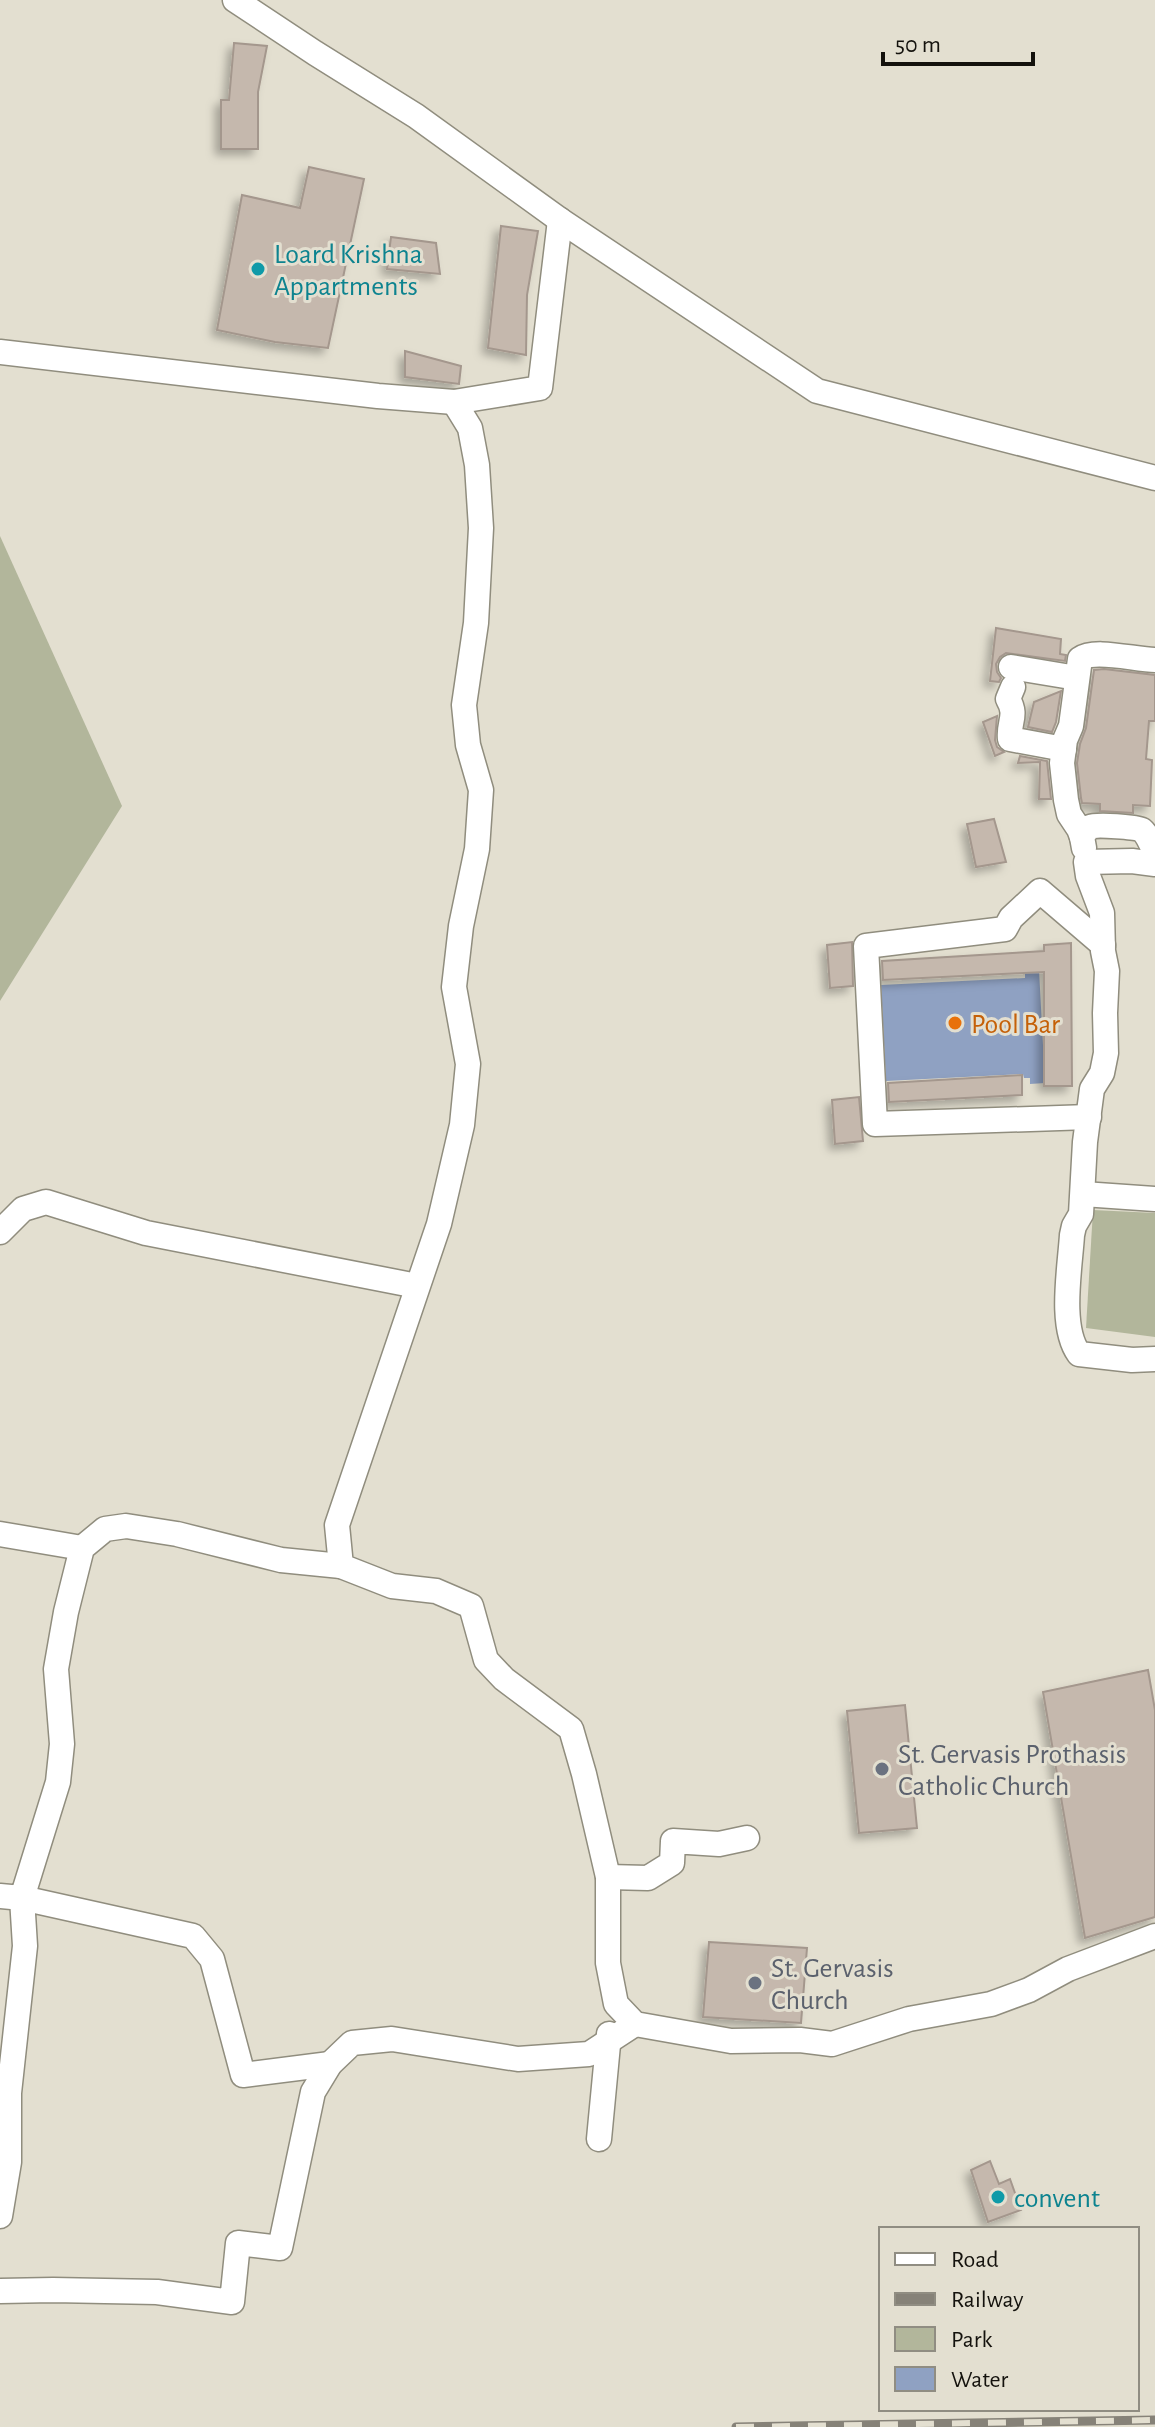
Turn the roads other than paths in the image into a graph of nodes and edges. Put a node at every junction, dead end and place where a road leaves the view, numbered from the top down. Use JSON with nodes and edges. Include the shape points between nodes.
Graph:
{"nodes":[{"id":1,"x":235,"y":0,"type":"edge"},
{"id":2,"x":560,"y":220,"type":"junction"},
{"id":3,"x":0,"y":352,"type":"edge"},
{"id":4,"x":454,"y":402,"type":"junction"},
{"id":5,"x":1155,"y":478,"type":"edge"},
{"id":6,"x":1155,"y":660,"type":"edge"},
{"id":7,"x":1077,"y":678,"type":"junction"},
{"id":8,"x":1064,"y":749,"type":"junction"},
{"id":9,"x":1082,"y":837,"type":"junction"},
{"id":10,"x":1155,"y":853,"type":"edge"},
{"id":11,"x":1086,"y":862,"type":"junction"},
{"id":12,"x":1155,"y":864,"type":"edge"},
{"id":13,"x":1103,"y":945,"type":"junction"},
{"id":14,"x":1089,"y":1117,"type":"junction"},
{"id":15,"x":1083,"y":1194,"type":"junction"},
{"id":16,"x":1155,"y":1199,"type":"edge"},
{"id":17,"x":0,"y":1232,"type":"edge"},
{"id":18,"x":417,"y":1286,"type":"junction"},
{"id":19,"x":1155,"y":1359,"type":"edge"},
{"id":20,"x":0,"y":1534,"type":"edge"},
{"id":21,"x":82,"y":1548,"type":"junction"},
{"id":22,"x":341,"y":1566,"type":"junction"},
{"id":23,"x":747,"y":1838,"type":"dead end"},
{"id":24,"x":608,"y":1877,"type":"junction"},
{"id":25,"x":11,"y":1897,"type":"edge"},
{"id":26,"x":1155,"y":1936,"type":"edge"},
{"id":27,"x":616,"y":2004,"type":"junction"},
{"id":28,"x":635,"y":2024,"type":"junction"},
{"id":29,"x":607,"y":2042,"type":"junction"},
{"id":30,"x":330,"y":2064,"type":"junction"},
{"id":31,"x":599,"y":2139,"type":"dead end"},
{"id":32,"x":0,"y":2216,"type":"edge"},
{"id":33,"x":0,"y":2291,"type":"edge"}],
"edges":[{"from":1,"to":2,"type":"street","via":[[416,116]]},
{"from":2,"to":4,"type":"street","via":[[540,388]]},
{"from":2,"to":5,"type":"street","via":[[817,391]]},
{"from":3,"to":4,"type":"street"},
{"from":4,"to":18,"type":"street","via":[[470,428],[477,465],[481,528],[476,623],[464,705],[481,790],[477,849],[454,974],[468,1064],[462,1125],[439,1224]]},
{"from":6,"to":7,"type":"street","via":[[1085,655]]},
{"from":7,"to":8,"type":"street"},
{"from":7,"to":8,"type":"street","via":[[1012,677],[1010,739]]},
{"from":8,"to":9,"type":"street","via":[[1066,800]]},
{"from":9,"to":10,"type":"street","via":[[1095,826],[1140,829]]},
{"from":9,"to":11,"type":"street"},
{"from":11,"to":12,"type":"street"},
{"from":11,"to":13,"type":"street","via":[[1102,913]]},
{"from":13,"to":14,"type":"street","via":[[1106,1063],[1092,1089]]},
{"from":13,"to":14,"type":"street","via":[[1040,891],[1005,929],[866,946],[875,1124]]},
{"from":14,"to":15,"type":"street"},
{"from":15,"to":16,"type":"street"},
{"from":15,"to":19,"type":"street","via":[[1072,1235],[1069,1329],[1074,1347],[1079,1354]]},
{"from":17,"to":18,"type":"street","via":[[23,1209],[46,1202],[146,1233]]},
{"from":18,"to":22,"type":"street","via":[[337,1525]]},
{"from":20,"to":21,"type":"street"},
{"from":21,"to":22,"type":"street","via":[[105,1529],[126,1526],[281,1560]]},
{"from":21,"to":25,"type":"street","via":[[56,1669],[62,1744],[58,1782]]},
{"from":22,"to":24,"type":"street","via":[[392,1586],[436,1591],[471,1606],[486,1660],[571,1729]]},
{"from":23,"to":24,"type":"street","via":[[719,1844],[673,1841],[672,1863],[648,1878]]},
{"from":24,"to":27,"type":"street","via":[[608,1963]]},
{"from":25,"to":30,"type":"street","via":[[193,1936],[212,1959],[243,2075]]},
{"from":25,"to":32,"type":"street","via":[[25,1946]]},
{"from":26,"to":28,"type":"street","via":[[991,2004],[909,2019],[832,2044],[731,2041]]},
{"from":27,"to":28,"type":"street"},
{"from":27,"to":29,"type":"street"},
{"from":28,"to":29,"type":"street"},
{"from":29,"to":30,"type":"street","via":[[589,2054],[518,2059],[392,2039],[352,2043]]},
{"from":29,"to":31,"type":"street"},
{"from":30,"to":33,"type":"street","via":[[313,2092],[280,2248],[238,2243],[232,2302],[157,2292]]}]}
